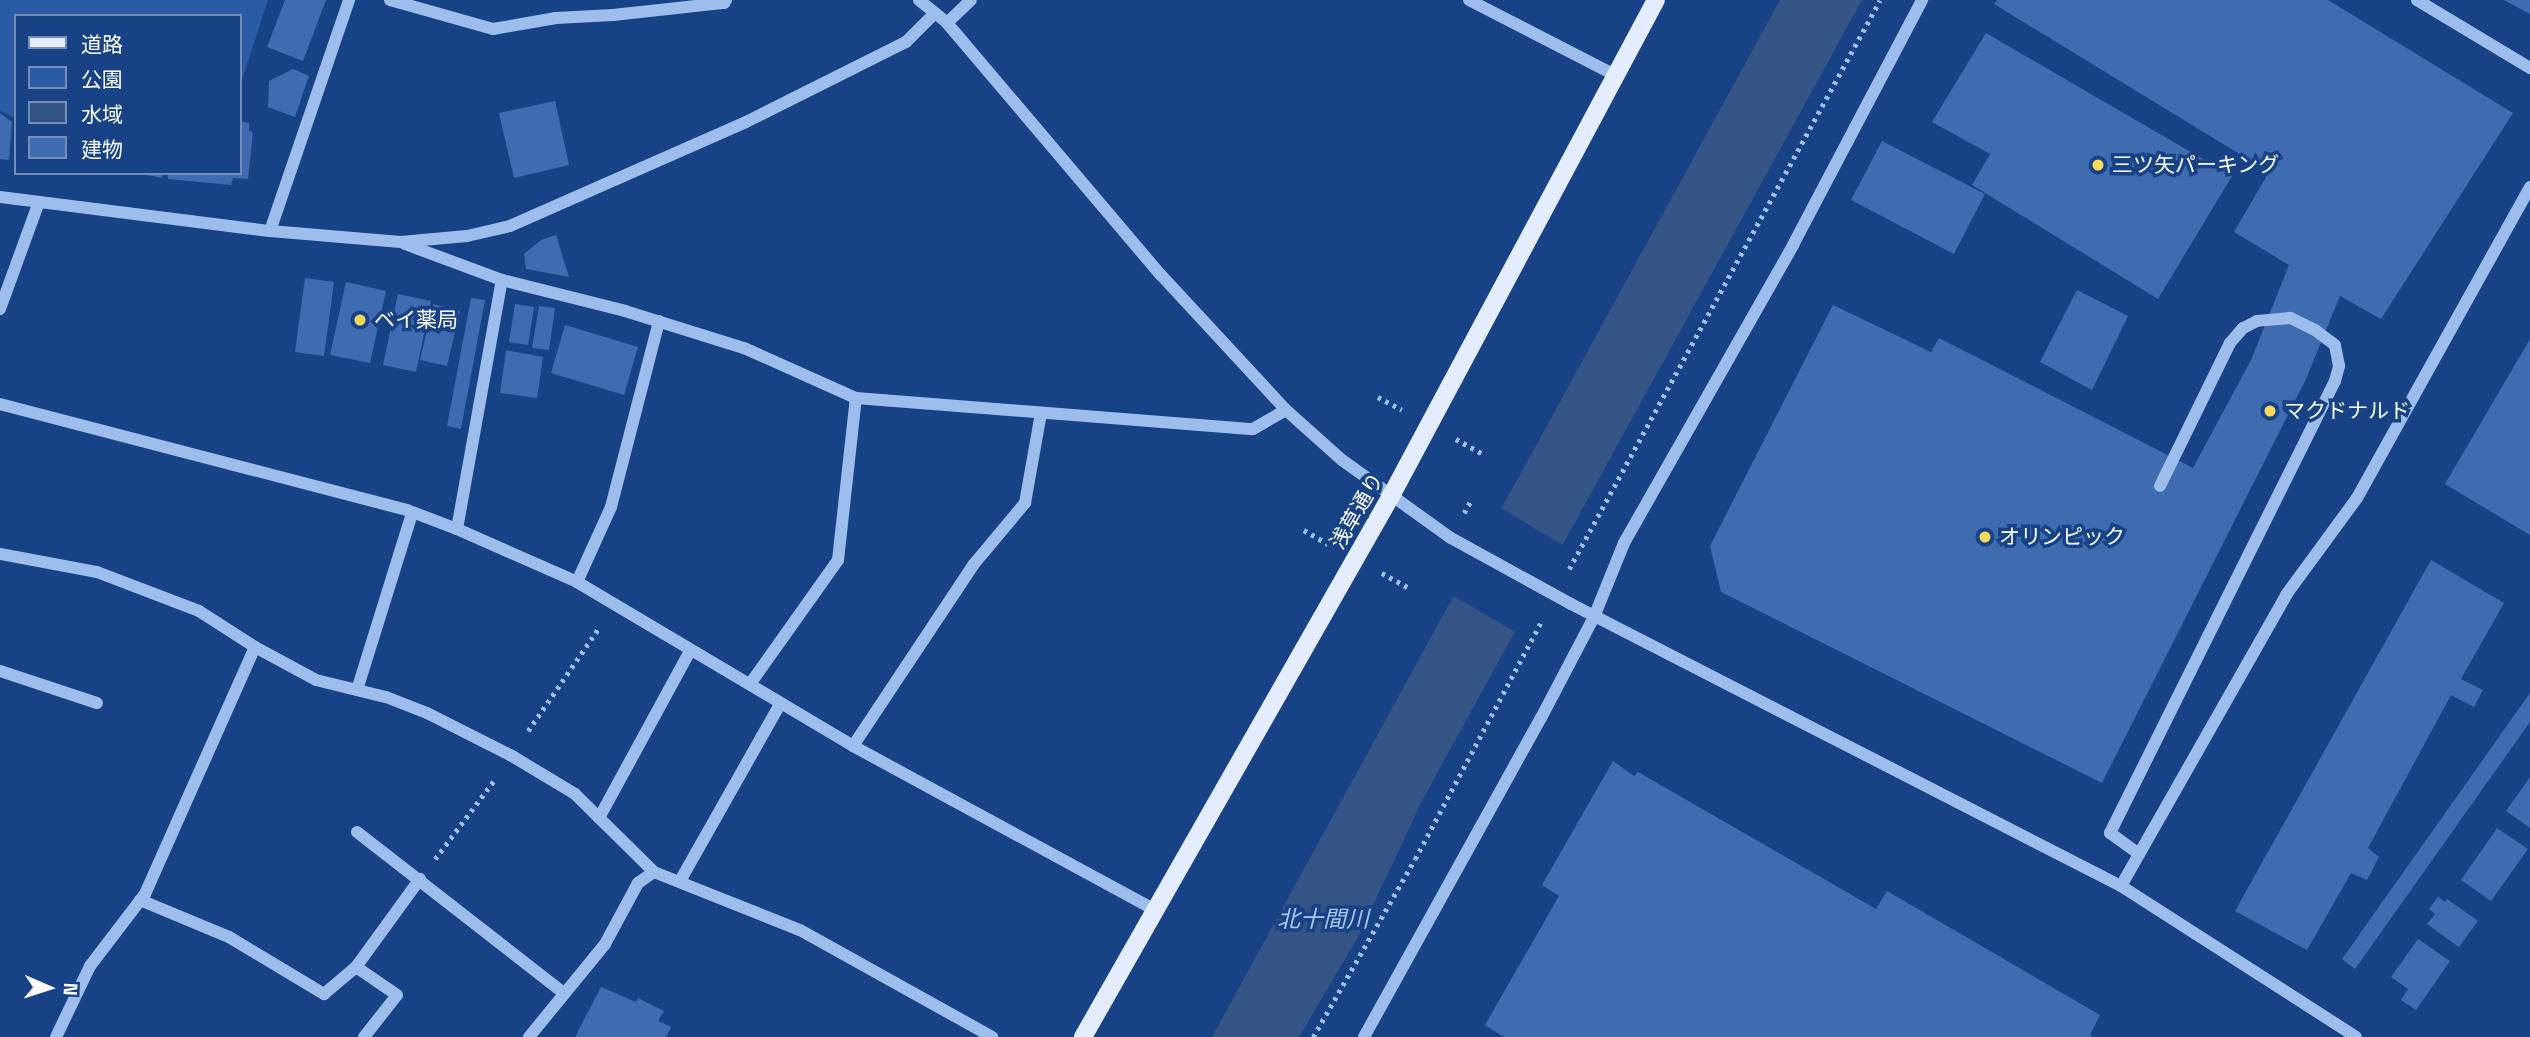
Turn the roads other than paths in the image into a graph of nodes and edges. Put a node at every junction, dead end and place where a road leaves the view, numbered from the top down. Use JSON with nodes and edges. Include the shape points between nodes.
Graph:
{"nodes":[{"id":1,"x":349,"y":0,"type":"edge"},
{"id":2,"x":390,"y":0,"type":"edge"},
{"id":3,"x":726,"y":0,"type":"edge"},
{"id":4,"x":919,"y":0,"type":"edge"},
{"id":5,"x":971,"y":0,"type":"edge"},
{"id":6,"x":1469,"y":0,"type":"edge"},
{"id":7,"x":1656,"y":0,"type":"edge"},
{"id":8,"x":1922,"y":0,"type":"edge"},
{"id":9,"x":2417,"y":0,"type":"edge"},
{"id":10,"x":935,"y":13,"type":"junction"},
{"id":11,"x":947,"y":23,"type":"junction"},
{"id":12,"x":2530,"y":68,"type":"edge"},
{"id":13,"x":1616,"y":76,"type":"junction"},
{"id":14,"x":2530,"y":187,"type":"edge"},
{"id":15,"x":0,"y":197,"type":"edge"},
{"id":16,"x":39,"y":202,"type":"junction"},
{"id":17,"x":270,"y":232,"type":"junction"},
{"id":18,"x":401,"y":242,"type":"junction"},
{"id":19,"x":502,"y":280,"type":"junction"},
{"id":20,"x":0,"y":309,"type":"edge"},
{"id":21,"x":659,"y":321,"type":"junction"},
{"id":22,"x":856,"y":398,"type":"junction"},
{"id":23,"x":0,"y":404,"type":"edge"},
{"id":24,"x":1286,"y":410,"type":"junction"},
{"id":25,"x":1041,"y":413,"type":"junction"},
{"id":26,"x":2160,"y":486,"type":"dead end"},
{"id":27,"x":1391,"y":496,"type":"junction"},
{"id":28,"x":412,"y":513,"type":"junction"},
{"id":29,"x":457,"y":529,"type":"junction"},
{"id":30,"x":0,"y":554,"type":"edge"},
{"id":31,"x":577,"y":582,"type":"junction"},
{"id":32,"x":1594,"y":617,"type":"junction"},
{"id":33,"x":255,"y":647,"type":"junction"},
{"id":34,"x":690,"y":651,"type":"junction"},
{"id":35,"x":0,"y":671,"type":"edge"},
{"id":36,"x":750,"y":684,"type":"junction"},
{"id":37,"x":357,"y":690,"type":"junction"},
{"id":38,"x":97,"y":703,"type":"dead end"},
{"id":39,"x":780,"y":704,"type":"junction"},
{"id":40,"x":853,"y":746,"type":"junction"},
{"id":41,"x":599,"y":818,"type":"junction"},
{"id":42,"x":357,"y":832,"type":"dead end"},
{"id":43,"x":2139,"y":854,"type":"junction"},
{"id":44,"x":654,"y":872,"type":"junction"},
{"id":45,"x":420,"y":879,"type":"junction"},
{"id":46,"x":680,"y":881,"type":"junction"},
{"id":47,"x":2121,"y":886,"type":"junction"},
{"id":48,"x":140,"y":901,"type":"junction"},
{"id":49,"x":1155,"y":909,"type":"junction"},
{"id":50,"x":356,"y":967,"type":"junction"},
{"id":51,"x":564,"y":993,"type":"junction"},
{"id":52,"x":56,"y":1037,"type":"edge"},
{"id":53,"x":364,"y":1037,"type":"edge"},
{"id":54,"x":529,"y":1037,"type":"edge"},
{"id":55,"x":992,"y":1037,"type":"edge"},
{"id":56,"x":1083,"y":1037,"type":"edge"},
{"id":57,"x":1364,"y":1037,"type":"edge"},
{"id":58,"x":2356,"y":1037,"type":"edge"}],
"edges":[{"from":1,"to":17,"type":"street"},
{"from":2,"to":3,"type":"street","via":[[494,29]]},
{"from":4,"to":10,"type":"street"},
{"from":5,"to":11,"type":"street"},
{"from":6,"to":13,"type":"street"},
{"from":7,"to":13,"type":"main road","name":"浅草通り"},
{"from":8,"to":32,"type":"street","via":[[1793,245],[1624,543]]},
{"from":9,"to":12,"type":"street"},
{"from":10,"to":11,"type":"street"},
{"from":10,"to":18,"type":"street","via":[[906,42],[746,122],[510,226],[467,236]]},
{"from":11,"to":24,"type":"street","via":[[1161,275]]},
{"from":13,"to":27,"type":"main road","name":"浅草通り"},
{"from":14,"to":43,"type":"street","via":[[2357,498],[2286,595]]},
{"from":15,"to":16,"type":"street"},
{"from":16,"to":17,"type":"street"},
{"from":16,"to":20,"type":"street"},
{"from":17,"to":18,"type":"street"},
{"from":18,"to":19,"type":"street"},
{"from":19,"to":21,"type":"street"},
{"from":19,"to":29,"type":"street"},
{"from":21,"to":22,"type":"street","via":[[744,348]]},
{"from":21,"to":31,"type":"street","via":[[611,507]]},
{"from":22,"to":25,"type":"street"},
{"from":22,"to":36,"type":"street","via":[[838,560]]},
{"from":23,"to":28,"type":"street"},
{"from":24,"to":25,"type":"street","via":[[1253,429]]},
{"from":24,"to":27,"type":"street"},
{"from":25,"to":40,"type":"street","via":[[1025,503],[974,564]]},
{"from":26,"to":43,"type":"street","via":[[2230,343],[2243,328],[2258,321],[2290,318],[2335,345],[2339,366],[2335,381],[2110,834]]},
{"from":27,"to":32,"type":"street","bridge":true,"via":[[1451,538]]},
{"from":27,"to":49,"type":"main road","name":"浅草通り"},
{"from":28,"to":29,"type":"street"},
{"from":28,"to":37,"type":"street"},
{"from":29,"to":31,"type":"street"},
{"from":30,"to":33,"type":"street","via":[[97,572],[199,611]]},
{"from":31,"to":34,"type":"street"},
{"from":32,"to":47,"type":"street"},
{"from":32,"to":57,"type":"street"},
{"from":33,"to":37,"type":"street","via":[[316,680]]},
{"from":33,"to":48,"type":"street"},
{"from":34,"to":36,"type":"street"},
{"from":34,"to":41,"type":"street"},
{"from":35,"to":38,"type":"street"},
{"from":36,"to":39,"type":"street"},
{"from":37,"to":41,"type":"street","via":[[427,713],[512,756],[575,794]]},
{"from":39,"to":40,"type":"street"},
{"from":39,"to":46,"type":"street"},
{"from":40,"to":49,"type":"street"},
{"from":41,"to":44,"type":"street"},
{"from":42,"to":45,"type":"street"},
{"from":43,"to":47,"type":"street"},
{"from":44,"to":46,"type":"street"},
{"from":44,"to":51,"type":"street","via":[[638,883],[605,944]]},
{"from":45,"to":50,"type":"street"},
{"from":45,"to":51,"type":"street"},
{"from":46,"to":55,"type":"street","via":[[800,930]]},
{"from":47,"to":58,"type":"street"},
{"from":48,"to":50,"type":"street","via":[[229,937],[324,994]]},
{"from":48,"to":52,"type":"street","via":[[90,966]]},
{"from":49,"to":56,"type":"main road","name":"浅草通り"},
{"from":50,"to":53,"type":"street","via":[[397,995]]},
{"from":51,"to":54,"type":"street"}]}
